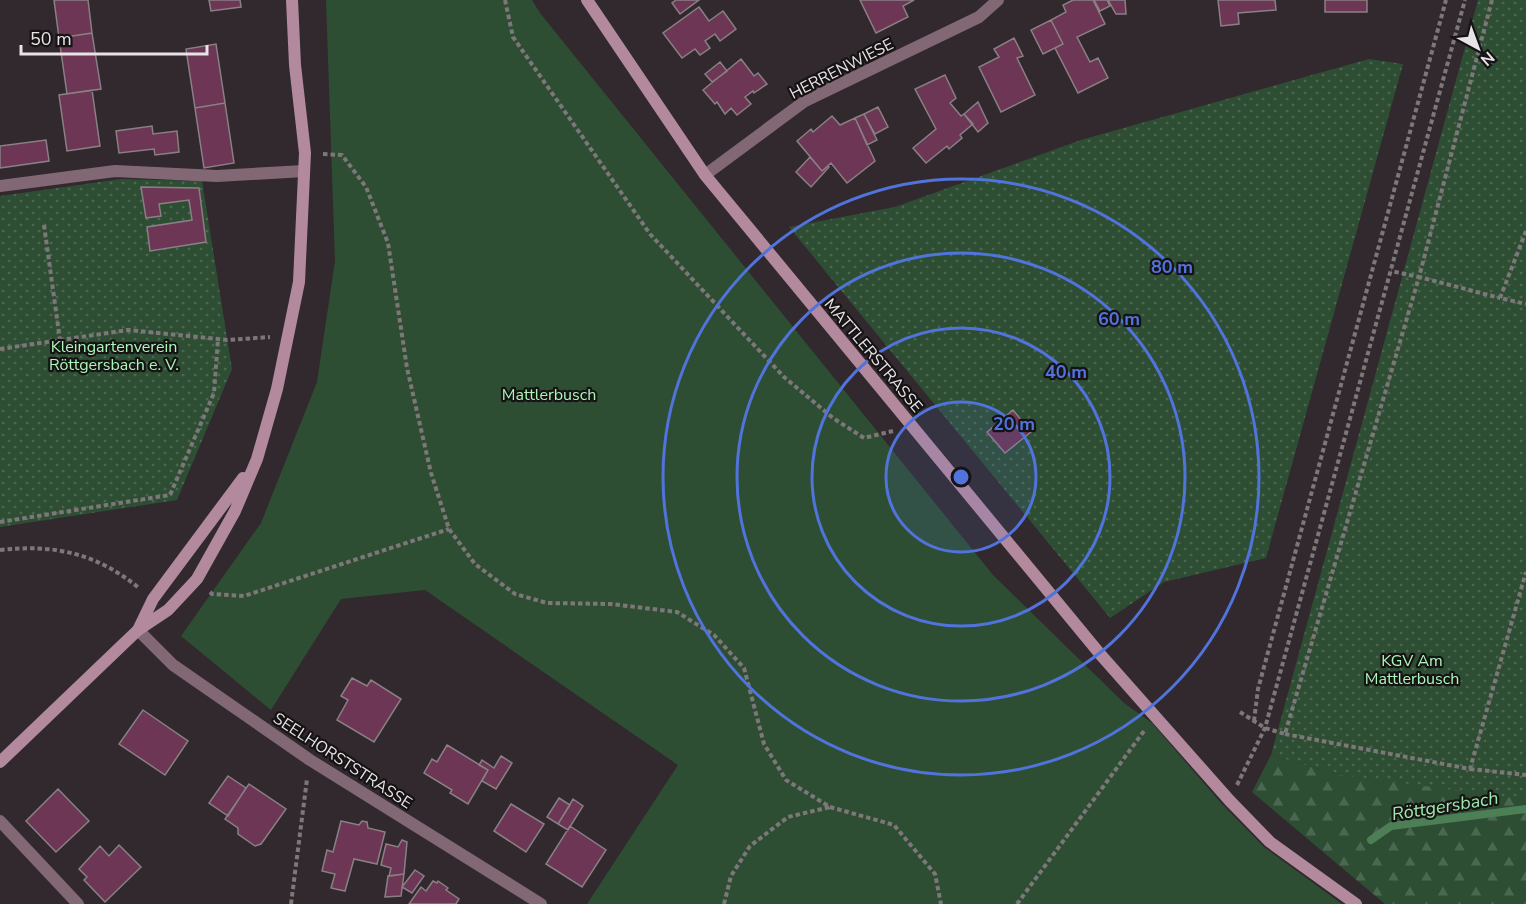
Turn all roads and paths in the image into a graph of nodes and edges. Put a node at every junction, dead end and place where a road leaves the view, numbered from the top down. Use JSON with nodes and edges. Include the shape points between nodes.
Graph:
{"nodes":[{"id":1,"x":292,"y":0,"type":"edge"},
{"id":2,"x":505,"y":0,"type":"edge"},
{"id":3,"x":587,"y":0,"type":"edge"},
{"id":4,"x":998,"y":0,"type":"edge"},
{"id":5,"x":1446,"y":0,"type":"edge"},
{"id":6,"x":1465,"y":0,"type":"edge"},
{"id":7,"x":1492,"y":0,"type":"edge"},
{"id":8,"x":304,"y":153,"type":"junction"},
{"id":9,"x":304,"y":171,"type":"junction"},
{"id":10,"x":705,"y":175,"type":"junction"},
{"id":11,"x":0,"y":186,"type":"edge"},
{"id":12,"x":44,"y":225,"type":"dead end"},
{"id":13,"x":1526,"y":231,"type":"edge"},
{"id":14,"x":1391,"y":271,"type":"junction"},
{"id":15,"x":1419,"y":277,"type":"junction"},
{"id":16,"x":1500,"y":298,"type":"junction"},
{"id":17,"x":1526,"y":304,"type":"edge"},
{"id":18,"x":288,"y":335,"type":"junction"},
{"id":19,"x":218,"y":339,"type":"junction"},
{"id":20,"x":60,"y":340,"type":"junction"},
{"id":21,"x":0,"y":349,"type":"edge"},
{"id":22,"x":912,"y":427,"type":"junction"},
{"id":23,"x":257,"y":459,"type":"junction"},
{"id":24,"x":0,"y":522,"type":"edge"},
{"id":25,"x":449,"y":529,"type":"junction"},
{"id":26,"x":0,"y":550,"type":"edge"},
{"id":27,"x":1526,"y":572,"type":"edge"},
{"id":28,"x":197,"y":579,"type":"junction"},
{"id":29,"x":153,"y":599,"type":"junction"},
{"id":30,"x":138,"y":630,"type":"junction"},
{"id":31,"x":1240,"y":712,"type":"dead end"},
{"id":32,"x":1155,"y":716,"type":"junction"},
{"id":33,"x":1254,"y":721,"type":"junction"},
{"id":34,"x":1265,"y":728,"type":"junction"},
{"id":35,"x":1285,"y":734,"type":"junction"},
{"id":36,"x":310,"y":760,"type":"junction"},
{"id":37,"x":0,"y":762,"type":"edge"},
{"id":38,"x":1470,"y":769,"type":"junction"},
{"id":39,"x":1526,"y":775,"type":"edge"},
{"id":40,"x":1230,"y":801,"type":"junction"},
{"id":41,"x":830,"y":807,"type":"junction"},
{"id":42,"x":0,"y":821,"type":"edge"},
{"id":43,"x":78,"y":904,"type":"edge"},
{"id":44,"x":291,"y":904,"type":"edge"},
{"id":45,"x":541,"y":904,"type":"edge"},
{"id":46,"x":724,"y":904,"type":"edge"},
{"id":47,"x":941,"y":904,"type":"edge"},
{"id":48,"x":1017,"y":904,"type":"edge"},
{"id":49,"x":1356,"y":904,"type":"edge"}],
"edges":[{"from":1,"to":8,"type":"street"},
{"from":2,"to":22,"type":"path","via":[[513,37],[650,234],[784,377],[864,438]]},
{"from":3,"to":10,"type":"street","name":"MATTLERSTRASSE"},
{"from":4,"to":10,"type":"street","name":"HERRENWIESE","via":[[979,17],[805,101]]},
{"from":5,"to":33,"type":"path","via":[[1258,689]]},
{"from":6,"to":14,"type":"path"},
{"from":7,"to":15,"type":"path"},
{"from":8,"to":9,"type":"street"},
{"from":8,"to":25,"type":"path","via":[[342,155],[366,188],[388,243],[407,368],[431,473]]},
{"from":9,"to":11,"type":"street","via":[[217,176],[115,171]]},
{"from":9,"to":18,"type":"street","via":[[299,282]]},
{"from":10,"to":22,"type":"street","name":"MATTLERSTRASSE"},
{"from":12,"to":20,"type":"path"},
{"from":13,"to":16,"type":"path"},
{"from":14,"to":15,"type":"path"},
{"from":14,"to":34,"type":"path"},
{"from":15,"to":16,"type":"path"},
{"from":15,"to":35,"type":"path"},
{"from":16,"to":17,"type":"path"},
{"from":18,"to":19,"type":"path"},
{"from":18,"to":23,"type":"street"},
{"from":19,"to":20,"type":"path","via":[[128,330]]},
{"from":19,"to":24,"type":"path","via":[[214,393],[170,495]]},
{"from":20,"to":21,"type":"path"},
{"from":22,"to":32,"type":"street","name":"MATTLERSTRASSE"},
{"from":23,"to":28,"type":"street","via":[[235,511]]},
{"from":23,"to":29,"type":"street"},
{"from":25,"to":28,"type":"path","via":[[244,596],[212,594]]},
{"from":25,"to":41,"type":"path","via":[[475,564],[514,594],[547,603],[611,604],[677,612],[714,635],[744,668],[764,744],[786,780]]},
{"from":26,"to":29,"type":"path","via":[[29,547],[72,552],[100,562]]},
{"from":27,"to":38,"type":"path"},
{"from":28,"to":30,"type":"street","via":[[168,610]]},
{"from":29,"to":30,"type":"street"},
{"from":30,"to":36,"type":"street","name":"SEELHORSTSTRASSE","via":[[173,665]]},
{"from":30,"to":37,"type":"street"},
{"from":31,"to":33,"type":"path"},
{"from":32,"to":40,"type":"street","name":"MATTLERSTRASSE"},
{"from":32,"to":48,"type":"path"},
{"from":33,"to":34,"type":"path"},
{"from":34,"to":35,"type":"path"},
{"from":34,"to":40,"type":"path"},
{"from":35,"to":38,"type":"path"},
{"from":36,"to":44,"type":"path"},
{"from":36,"to":45,"type":"street","name":"SEELHORSTSTRASSE"},
{"from":38,"to":39,"type":"path"},
{"from":40,"to":49,"type":"street","name":"MATTLERSTRASSE","via":[[1270,842]]},
{"from":41,"to":46,"type":"path","via":[[788,817],[750,846],[731,876]]},
{"from":41,"to":47,"type":"path","via":[[894,825],[935,874]]},
{"from":42,"to":43,"type":"street"}]}
